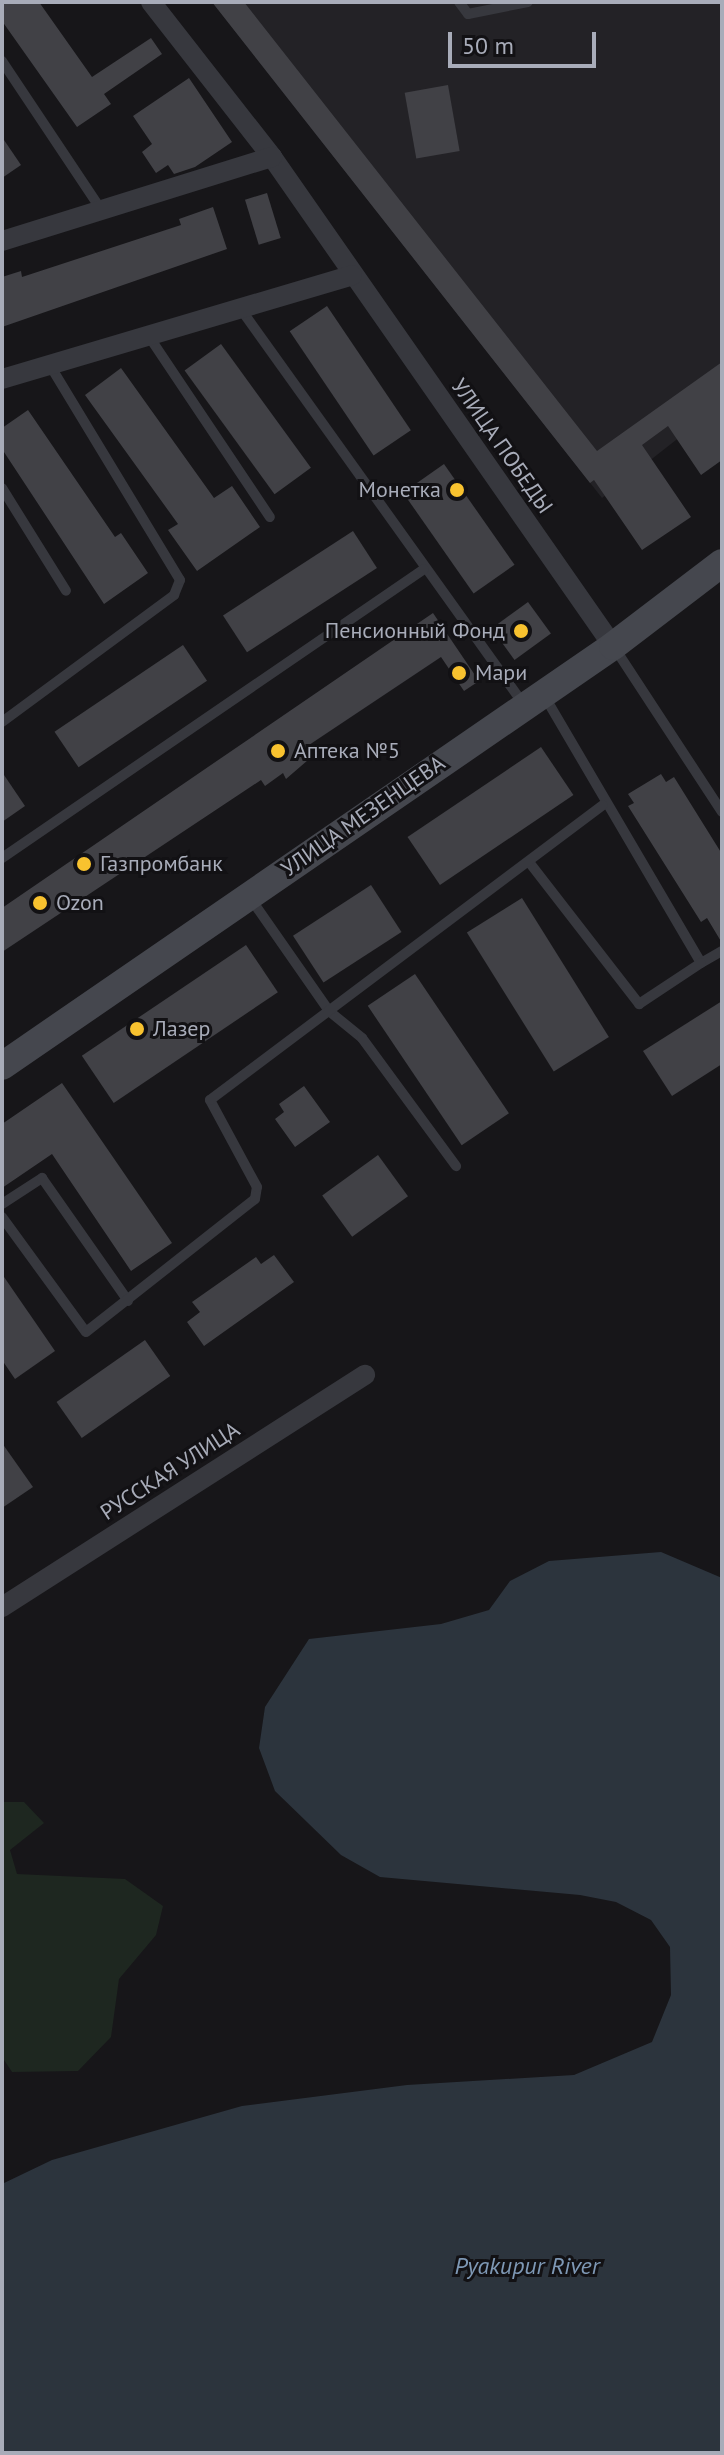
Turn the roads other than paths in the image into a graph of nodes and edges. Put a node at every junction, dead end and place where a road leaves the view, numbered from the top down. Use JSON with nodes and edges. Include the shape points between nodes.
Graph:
{"nodes":[{"id":1,"x":151,"y":2,"type":"edge"},
{"id":2,"x":459,"y":2,"type":"edge"},
{"id":3,"x":528,"y":2,"type":"edge"},
{"id":4,"x":2,"y":61,"type":"edge"},
{"id":5,"x":272,"y":157,"type":"junction"},
{"id":6,"x":103,"y":213,"type":"junction"},
{"id":7,"x":2,"y":241,"type":"edge"},
{"id":8,"x":352,"y":275,"type":"junction"},
{"id":9,"x":240,"y":308,"type":"junction"},
{"id":10,"x":148,"y":335,"type":"junction"},
{"id":11,"x":50,"y":365,"type":"junction"},
{"id":12,"x":2,"y":379,"type":"edge"},
{"id":13,"x":2,"y":488,"type":"edge"},
{"id":14,"x":270,"y":517,"type":"dead end"},
{"id":15,"x":722,"y":563,"type":"edge"},
{"id":16,"x":424,"y":569,"type":"junction"},
{"id":17,"x":66,"y":591,"type":"dead end"},
{"id":18,"x":613,"y":646,"type":"junction"},
{"id":19,"x":534,"y":700,"type":"junction"},
{"id":20,"x":2,"y":722,"type":"edge"},
{"id":21,"x":603,"y":805,"type":"junction"},
{"id":22,"x":722,"y":812,"type":"edge"},
{"id":23,"x":2,"y":858,"type":"edge"},
{"id":24,"x":529,"y":862,"type":"junction"},
{"id":25,"x":249,"y":896,"type":"junction"},
{"id":26,"x":722,"y":951,"type":"edge"},
{"id":27,"x":701,"y":963,"type":"junction"},
{"id":28,"x":329,"y":1011,"type":"junction"},
{"id":29,"x":2,"y":1066,"type":"edge"},
{"id":30,"x":456,"y":1166,"type":"dead end"},
{"id":31,"x":2,"y":1204,"type":"edge"},
{"id":32,"x":2,"y":1217,"type":"edge"},
{"id":33,"x":128,"y":1301,"type":"junction"},
{"id":34,"x":365,"y":1375,"type":"dead end"},
{"id":35,"x":2,"y":1607,"type":"edge"}],
"edges":[{"from":1,"to":5,"type":"street","name":"УЛИЦА ПОБЕДЫ"},
{"from":2,"to":3,"type":"lane","via":[[468,14]]},
{"from":4,"to":6,"type":"lane"},
{"from":5,"to":6,"type":"street"},
{"from":5,"to":8,"type":"street","name":"УЛИЦА ПОБЕДЫ"},
{"from":6,"to":7,"type":"street"},
{"from":8,"to":9,"type":"street"},
{"from":8,"to":18,"type":"street","name":"УЛИЦА ПОБЕДЫ"},
{"from":9,"to":10,"type":"street"},
{"from":9,"to":16,"type":"lane"},
{"from":10,"to":11,"type":"street"},
{"from":10,"to":14,"type":"lane"},
{"from":11,"to":12,"type":"street"},
{"from":11,"to":20,"type":"lane","via":[[180,580],[174,595]]},
{"from":13,"to":17,"type":"lane"},
{"from":15,"to":18,"type":"main road","name":"УЛИЦА МЕЗЕНЦЕВА"},
{"from":16,"to":19,"type":"lane"},
{"from":16,"to":23,"type":"lane"},
{"from":18,"to":19,"type":"main road","name":"УЛИЦА МЕЗЕНЦЕВА"},
{"from":18,"to":22,"type":"lane"},
{"from":19,"to":21,"type":"lane"},
{"from":19,"to":25,"type":"main road","name":"УЛИЦА МЕЗЕНЦЕВА"},
{"from":21,"to":24,"type":"lane"},
{"from":21,"to":27,"type":"lane"},
{"from":24,"to":27,"type":"lane","via":[[639,1004]]},
{"from":24,"to":28,"type":"lane"},
{"from":25,"to":28,"type":"lane"},
{"from":25,"to":29,"type":"main road","name":"УЛИЦА МЕЗЕНЦЕВА"},
{"from":26,"to":27,"type":"lane"},
{"from":28,"to":30,"type":"lane","via":[[362,1038]]},
{"from":28,"to":33,"type":"lane","via":[[210,1100],[257,1187],[255,1199]]},
{"from":31,"to":33,"type":"lane","via":[[42,1178]]},
{"from":32,"to":33,"type":"lane","via":[[86,1332]]},
{"from":34,"to":35,"type":"street","name":"РУССКАЯ УЛИЦА"}]}
